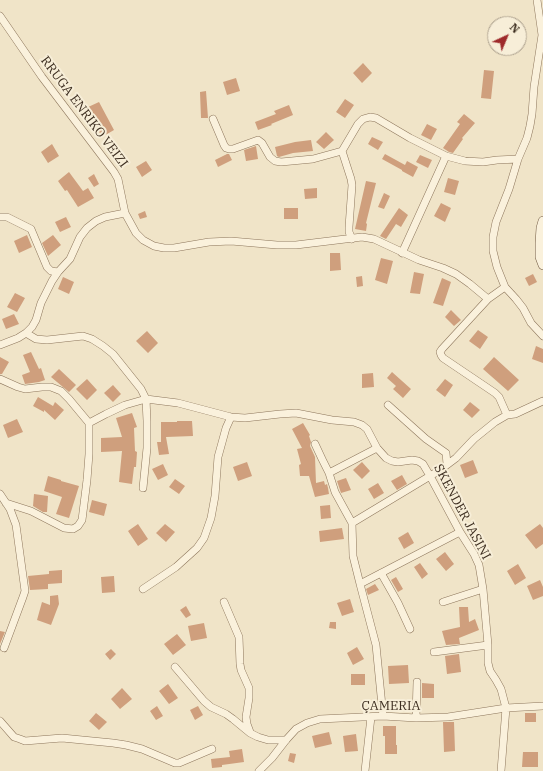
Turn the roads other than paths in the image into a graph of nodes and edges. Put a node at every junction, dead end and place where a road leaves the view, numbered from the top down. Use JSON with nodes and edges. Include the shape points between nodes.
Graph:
{"nodes":[{"id":1,"x":537,"y":0,"type":"edge"},
{"id":2,"x":0,"y":16,"type":"edge"},
{"id":3,"x":213,"y":119,"type":"dead end"},
{"id":4,"x":342,"y":150,"type":"junction"},
{"id":5,"x":446,"y":156,"type":"junction"},
{"id":6,"x":518,"y":159,"type":"junction"},
{"id":7,"x":125,"y":213,"type":"junction"},
{"id":8,"x":0,"y":217,"type":"edge"},
{"id":9,"x":543,"y":221,"type":"edge"},
{"id":10,"x":352,"y":239,"type":"junction"},
{"id":11,"x":402,"y":252,"type":"junction"},
{"id":12,"x":543,"y":265,"type":"edge"},
{"id":13,"x":58,"y":272,"type":"junction"},
{"id":14,"x":505,"y":287,"type":"junction"},
{"id":15,"x":488,"y":299,"type":"junction"},
{"id":16,"x":26,"y":333,"type":"junction"},
{"id":17,"x":543,"y":336,"type":"edge"},
{"id":18,"x":0,"y":345,"type":"edge"},
{"id":19,"x":0,"y":379,"type":"edge"},
{"id":20,"x":146,"y":399,"type":"junction"},
{"id":21,"x":543,"y":401,"type":"edge"},
{"id":22,"x":388,"y":405,"type":"dead end"},
{"id":23,"x":507,"y":415,"type":"junction"},
{"id":24,"x":232,"y":417,"type":"junction"},
{"id":25,"x":89,"y":423,"type":"junction"},
{"id":26,"x":315,"y":444,"type":"dead end"},
{"id":27,"x":377,"y":448,"type":"junction"},
{"id":28,"x":446,"y":453,"type":"junction"},
{"id":29,"x":456,"y":458,"type":"junction"},
{"id":30,"x":447,"y":464,"type":"junction"},
{"id":31,"x":329,"y":473,"type":"junction"},
{"id":32,"x":430,"y":476,"type":"junction"},
{"id":33,"x":143,"y":488,"type":"dead end"},
{"id":34,"x":0,"y":494,"type":"edge"},
{"id":35,"x":6,"y":503,"type":"junction"},
{"id":36,"x":352,"y":523,"type":"junction"},
{"id":37,"x":460,"y":532,"type":"junction"},
{"id":38,"x":381,"y":573,"type":"junction"},
{"id":39,"x":360,"y":584,"type":"junction"},
{"id":40,"x":143,"y":589,"type":"dead end"},
{"id":41,"x":483,"y":589,"type":"junction"},
{"id":42,"x":224,"y":602,"type":"dead end"},
{"id":43,"x":443,"y":602,"type":"dead end"},
{"id":44,"x":410,"y":629,"type":"dead end"},
{"id":45,"x":488,"y":645,"type":"junction"},
{"id":46,"x":4,"y":648,"type":"dead end"},
{"id":47,"x":434,"y":652,"type":"dead end"},
{"id":48,"x":175,"y":667,"type":"dead end"},
{"id":49,"x":417,"y":682,"type":"dead end"},
{"id":50,"x":543,"y":706,"type":"edge"},
{"id":51,"x":506,"y":708,"type":"junction"},
{"id":52,"x":383,"y":716,"type":"junction"},
{"id":53,"x":371,"y":717,"type":"junction"},
{"id":54,"x":416,"y":718,"type":"junction"},
{"id":55,"x":0,"y":721,"type":"edge"},
{"id":56,"x":250,"y":733,"type":"junction"},
{"id":57,"x":286,"y":740,"type":"junction"},
{"id":58,"x":212,"y":749,"type":"dead end"},
{"id":59,"x":259,"y":771,"type":"edge"},
{"id":60,"x":365,"y":771,"type":"edge"},
{"id":61,"x":501,"y":771,"type":"edge"}],
"edges":[{"from":1,"to":6,"type":"street","via":[[542,35],[532,114],[527,138]]},
{"from":2,"to":7,"type":"street","name":"RRUGA ENRIKO VEIZI","via":[[42,77],[114,172],[118,179]]},
{"from":3,"to":4,"type":"street","via":[[224,145],[229,150],[258,140],[270,157],[281,162],[313,159]]},
{"from":4,"to":5,"type":"street","via":[[358,124],[370,117]]},
{"from":4,"to":10,"type":"street","via":[[352,185],[348,227]]},
{"from":5,"to":6,"type":"street","via":[[483,162]]},
{"from":5,"to":11,"type":"street"},
{"from":6,"to":14,"type":"street","via":[[493,237],[497,267]]},
{"from":7,"to":10,"type":"street","name":"RRUGA ENRIKO VEIZI","via":[[143,240],[164,248],[209,242],[296,245]]},
{"from":7,"to":13,"type":"street","via":[[105,217],[87,228],[70,259]]},
{"from":8,"to":13,"type":"street","via":[[7,217],[31,229],[47,267]]},
{"from":9,"to":12,"type":"main road","via":[[540,243]]},
{"from":10,"to":11,"type":"street","name":"RRUGA ENRIKO VEIZI","via":[[374,239]]},
{"from":11,"to":15,"type":"street","name":"RRUGA ENRIKO VEIZI","via":[[456,274]]},
{"from":13,"to":16,"type":"street","via":[[41,303],[36,320]]},
{"from":14,"to":15,"type":"street"},
{"from":14,"to":17,"type":"street"},
{"from":15,"to":23,"type":"street","via":[[440,352],[443,358],[495,393]]},
{"from":16,"to":18,"type":"street"},
{"from":16,"to":20,"type":"street","via":[[36,339],[83,336],[92,339],[113,354],[141,388]]},
{"from":19,"to":25,"type":"street","via":[[25,389],[51,387],[61,391]]},
{"from":20,"to":24,"type":"street","name":"SKENDER JASINI","via":[[178,403]]},
{"from":20,"to":25,"type":"street","name":"SKENDER JASINI","via":[[126,405]]},
{"from":20,"to":33,"type":"street","via":[[147,448]]},
{"from":21,"to":23,"type":"street"},
{"from":22,"to":28,"type":"street"},
{"from":23,"to":29,"type":"street","via":[[474,439]]},
{"from":24,"to":27,"type":"street","name":"SKENDER JASINI","via":[[296,413],[354,422],[362,424],[367,429]]},
{"from":24,"to":40,"type":"street","via":[[226,428],[218,457],[215,496],[204,538],[176,567]]},
{"from":25,"to":35,"type":"street","via":[[87,480],[82,520],[78,526],[73,529],[64,528],[31,511]]},
{"from":26,"to":31,"type":"street"},
{"from":27,"to":31,"type":"street"},
{"from":27,"to":32,"type":"street","name":"SKENDER JASINI","via":[[392,461],[418,461],[423,464]]},
{"from":28,"to":29,"type":"street"},
{"from":28,"to":30,"type":"street"},
{"from":29,"to":30,"type":"street"},
{"from":30,"to":32,"type":"street"},
{"from":31,"to":36,"type":"street","via":[[340,503]]},
{"from":32,"to":36,"type":"street"},
{"from":32,"to":37,"type":"street","name":"SKENDER JASINI"},
{"from":34,"to":35,"type":"street"},
{"from":35,"to":46,"type":"street","via":[[16,525],[25,591]]},
{"from":36,"to":39,"type":"street","via":[[353,556]]},
{"from":37,"to":38,"type":"street"},
{"from":37,"to":41,"type":"street","name":"SKENDER JASINI","via":[[479,566]]},
{"from":38,"to":39,"type":"street"},
{"from":38,"to":44,"type":"street"},
{"from":39,"to":52,"type":"street","via":[[376,644]]},
{"from":41,"to":43,"type":"street"},
{"from":41,"to":45,"type":"street","name":"SKENDER JASINI"},
{"from":42,"to":56,"type":"street","via":[[239,637],[241,670],[249,688],[246,717]]},
{"from":45,"to":47,"type":"street"},
{"from":45,"to":51,"type":"street","name":"SKENDER JASINI","via":[[490,671],[501,689]]},
{"from":48,"to":56,"type":"street","via":[[211,707],[226,714]]},
{"from":49,"to":54,"type":"street"},
{"from":50,"to":51,"type":"street","name":"ÇAMERIA"},
{"from":51,"to":54,"type":"street","name":"ÇAMERIA","via":[[448,717]]},
{"from":51,"to":61,"type":"street","name":"SKENDER JASINI"},
{"from":52,"to":53,"type":"street","name":"ÇAMERIA"},
{"from":52,"to":54,"type":"street","name":"ÇAMERIA"},
{"from":53,"to":57,"type":"street","name":"ÇAMERIA","via":[[320,719],[296,729]]},
{"from":53,"to":60,"type":"street"},
{"from":55,"to":58,"type":"street","via":[[20,740],[62,738],[113,743],[142,750],[175,763]]},
{"from":56,"to":57,"type":"street","via":[[268,740]]},
{"from":57,"to":59,"type":"street","name":"ÇAMERIA"}]}
